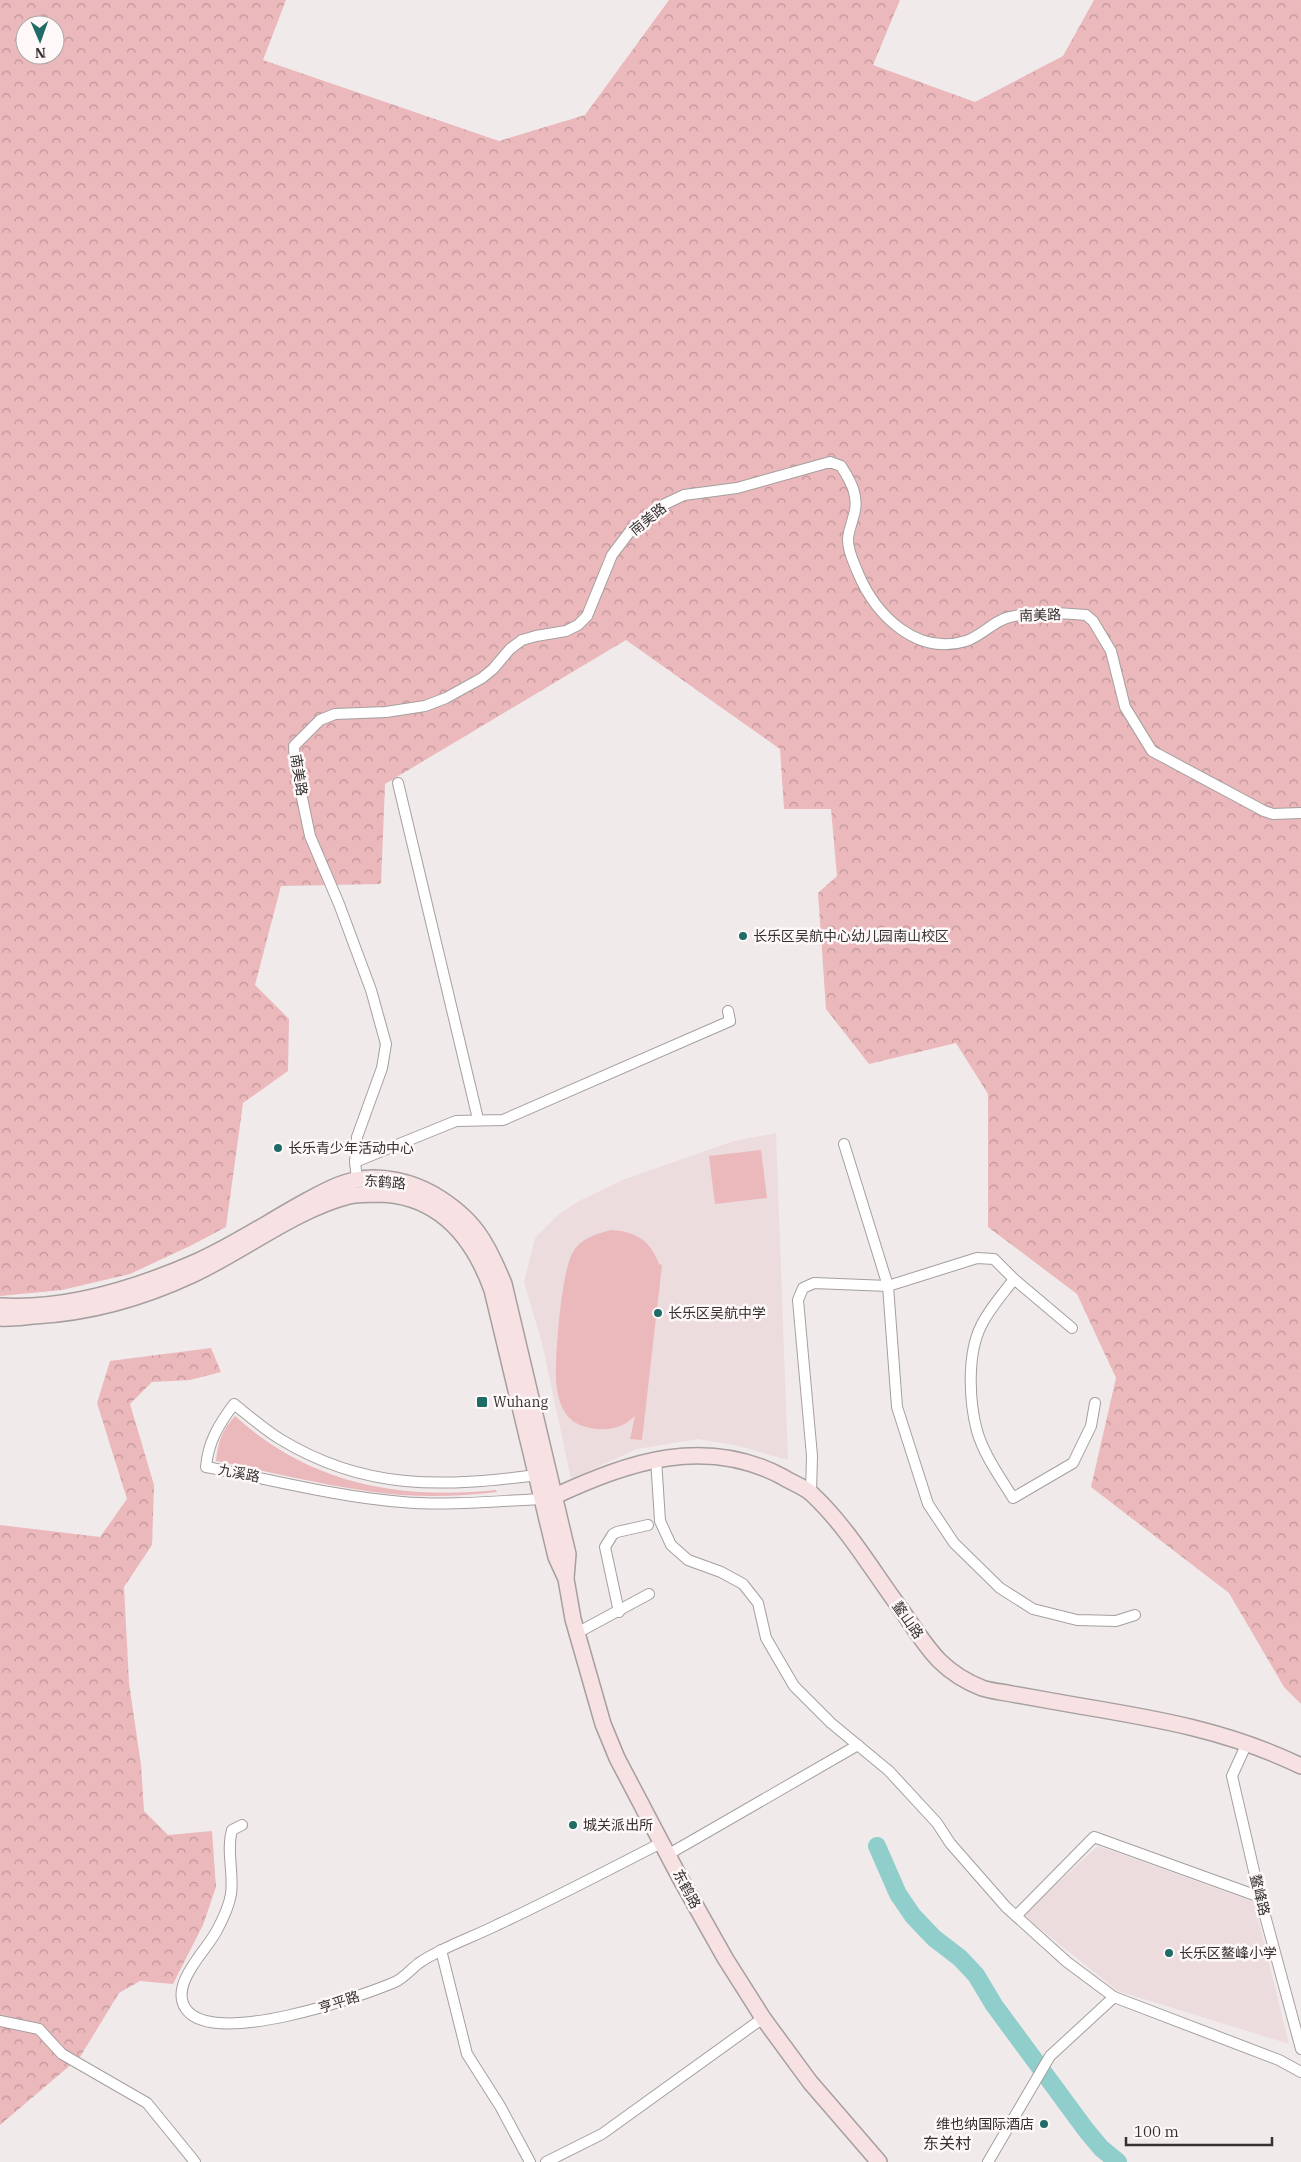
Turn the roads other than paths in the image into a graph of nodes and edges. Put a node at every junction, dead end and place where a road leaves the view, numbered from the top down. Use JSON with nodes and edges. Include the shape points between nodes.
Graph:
{"nodes":[{"id":1,"x":398,"y":783,"type":"dead end"},
{"id":2,"x":1301,"y":813,"type":"edge"},
{"id":3,"x":728,"y":1011,"type":"dead end"},
{"id":4,"x":478,"y":1119,"type":"junction"},
{"id":5,"x":844,"y":1144,"type":"dead end"},
{"id":6,"x":355,"y":1162,"type":"junction"},
{"id":7,"x":356,"y":1180,"type":"junction"},
{"id":8,"x":1014,"y":1279,"type":"junction"},
{"id":9,"x":888,"y":1286,"type":"junction"},
{"id":10,"x":0,"y":1306,"type":"edge"},
{"id":11,"x":0,"y":1318,"type":"edge"},
{"id":12,"x":1072,"y":1328,"type":"dead end"},
{"id":13,"x":1095,"y":1403,"type":"dead end"},
{"id":14,"x":656,"y":1460,"type":"junction"},
{"id":15,"x":537,"y":1475,"type":"junction"},
{"id":16,"x":811,"y":1493,"type":"junction"},
{"id":17,"x":549,"y":1498,"type":"junction"},
{"id":18,"x":648,"y":1525,"type":"dead end"},
{"id":19,"x":649,"y":1594,"type":"dead end"},
{"id":20,"x":619,"y":1612,"type":"junction"},
{"id":21,"x":1134,"y":1615,"type":"dead end"},
{"id":22,"x":577,"y":1634,"type":"junction"},
{"id":23,"x":1247,"y":1743,"type":"junction"},
{"id":24,"x":858,"y":1745,"type":"junction"},
{"id":25,"x":1301,"y":1766,"type":"edge"},
{"id":26,"x":242,"y":1825,"type":"dead end"},
{"id":27,"x":666,"y":1848,"type":"junction"},
{"id":28,"x":1260,"y":1897,"type":"junction"},
{"id":29,"x":1016,"y":1916,"type":"junction"},
{"id":30,"x":442,"y":1950,"type":"junction"},
{"id":31,"x":1114,"y":1997,"type":"junction"},
{"id":32,"x":763,"y":2018,"type":"junction"},
{"id":33,"x":0,"y":2021,"type":"edge"},
{"id":34,"x":1301,"y":2049,"type":"edge"},
{"id":35,"x":1301,"y":2072,"type":"edge"},
{"id":36,"x":195,"y":2162,"type":"edge"},
{"id":37,"x":530,"y":2162,"type":"edge"},
{"id":38,"x":546,"y":2162,"type":"edge"},
{"id":39,"x":879,"y":2162,"type":"edge"},
{"id":40,"x":988,"y":2162,"type":"edge"}],
"edges":[{"from":1,"to":4,"type":"street"},
{"from":2,"to":6,"type":"street","name":"南美路","via":[[1273,814],[1264,811],[1152,751],[1125,707],[1111,651],[1086,615],[1026,614],[1007,617],[975,637],[955,643],[921,641],[904,633],[875,602],[851,555],[848,540],[857,502],[841,466],[830,462],[736,488],[684,495],[665,504],[631,530],[612,555],[587,616],[578,625],[566,631],[522,640],[482,678],[446,698],[426,706],[386,712],[335,714],[316,724],[294,746],[294,764],[310,836],[371,990],[386,1044],[382,1068],[357,1137]]},
{"from":3,"to":4,"type":"street","via":[[730,1021],[503,1120]]},
{"from":4,"to":6,"type":"street","via":[[456,1121]]},
{"from":5,"to":9,"type":"street"},
{"from":6,"to":7,"type":"street","name":"南美路"},
{"from":7,"to":10,"type":"main road","name":"东鹤路","via":[[329,1189],[200,1260],[150,1281],[67,1302]]},
{"from":7,"to":17,"type":"main road","name":"东鹤路","via":[[391,1180],[423,1188],[457,1210],[474,1226],[487,1246],[504,1284]]},
{"from":8,"to":9,"type":"street","via":[[994,1259],[977,1258]]},
{"from":8,"to":12,"type":"street"},
{"from":8,"to":13,"type":"street","via":[[981,1326],[972,1351],[972,1398],[977,1431],[988,1457],[1013,1498],[1073,1463],[1092,1426]]},
{"from":9,"to":16,"type":"street","via":[[814,1283],[803,1288],[798,1300],[812,1456]]},
{"from":9,"to":21,"type":"street","via":[[897,1407],[928,1504],[954,1543],[1000,1588],[1033,1609],[1077,1620],[1116,1621]]},
{"from":11,"to":15,"type":"main road","name":"东鹤路","via":[[70,1312],[136,1298],[194,1274],[288,1222],[350,1196],[394,1194],[417,1201],[446,1216],[484,1266],[499,1313]]},
{"from":14,"to":16,"type":"main road","name":"鳌山路","via":[[687,1455],[745,1462]]},
{"from":14,"to":17,"type":"main road","name":"鳌山路"},
{"from":14,"to":24,"type":"street","via":[[660,1521],[671,1545],[688,1560],[743,1584],[758,1603],[766,1638],[794,1686]]},
{"from":15,"to":17,"type":"main road","name":"东鹤路"},
{"from":15,"to":17,"type":"street","name":"九溪路","via":[[444,1484],[380,1478],[334,1466],[308,1454],[279,1439],[234,1404],[212,1438],[206,1467],[401,1502],[438,1504]]},
{"from":16,"to":23,"type":"main road","name":"鳌山路","via":[[834,1518],[930,1652],[953,1673],[983,1688],[1186,1724]]},
{"from":17,"to":22,"type":"main road","name":"东鹤路","via":[[568,1554],[566,1580]]},
{"from":18,"to":20,"type":"street","via":[[613,1534],[605,1547]]},
{"from":19,"to":20,"type":"street"},
{"from":20,"to":22,"type":"street"},
{"from":22,"to":27,"type":"main road","name":"东鹤路","via":[[603,1724],[617,1758]]},
{"from":23,"to":25,"type":"main road","name":"鳌山路"},
{"from":23,"to":28,"type":"street","name":"鳌峰路","via":[[1232,1776]]},
{"from":24,"to":27,"type":"street","name":"亨平路"},
{"from":24,"to":29,"type":"street","via":[[889,1771]]},
{"from":26,"to":30,"type":"street","name":"亨平路","via":[[232,1830],[230,1839],[231,1893],[225,1913],[183,1984],[182,1998],[186,2009],[193,2015],[206,2022],[224,2022],[264,2020],[308,2012],[398,1981],[421,1961]]},
{"from":27,"to":30,"type":"street","name":"亨平路"},
{"from":27,"to":32,"type":"main road","name":"东鹤路","via":[[725,1958]]},
{"from":28,"to":29,"type":"street","via":[[1094,1837]]},
{"from":28,"to":34,"type":"street","name":"鳌峰路"},
{"from":29,"to":31,"type":"street"},
{"from":30,"to":37,"type":"street","via":[[467,2054]]},
{"from":31,"to":35,"type":"street","via":[[1279,2060]]},
{"from":31,"to":40,"type":"street","via":[[1050,2056]]},
{"from":32,"to":38,"type":"street","via":[[602,2134]]},
{"from":32,"to":39,"type":"main road","name":"东鹤路","via":[[810,2082]]},
{"from":33,"to":36,"type":"street","via":[[39,2029],[62,2054],[147,2103]]}]}
